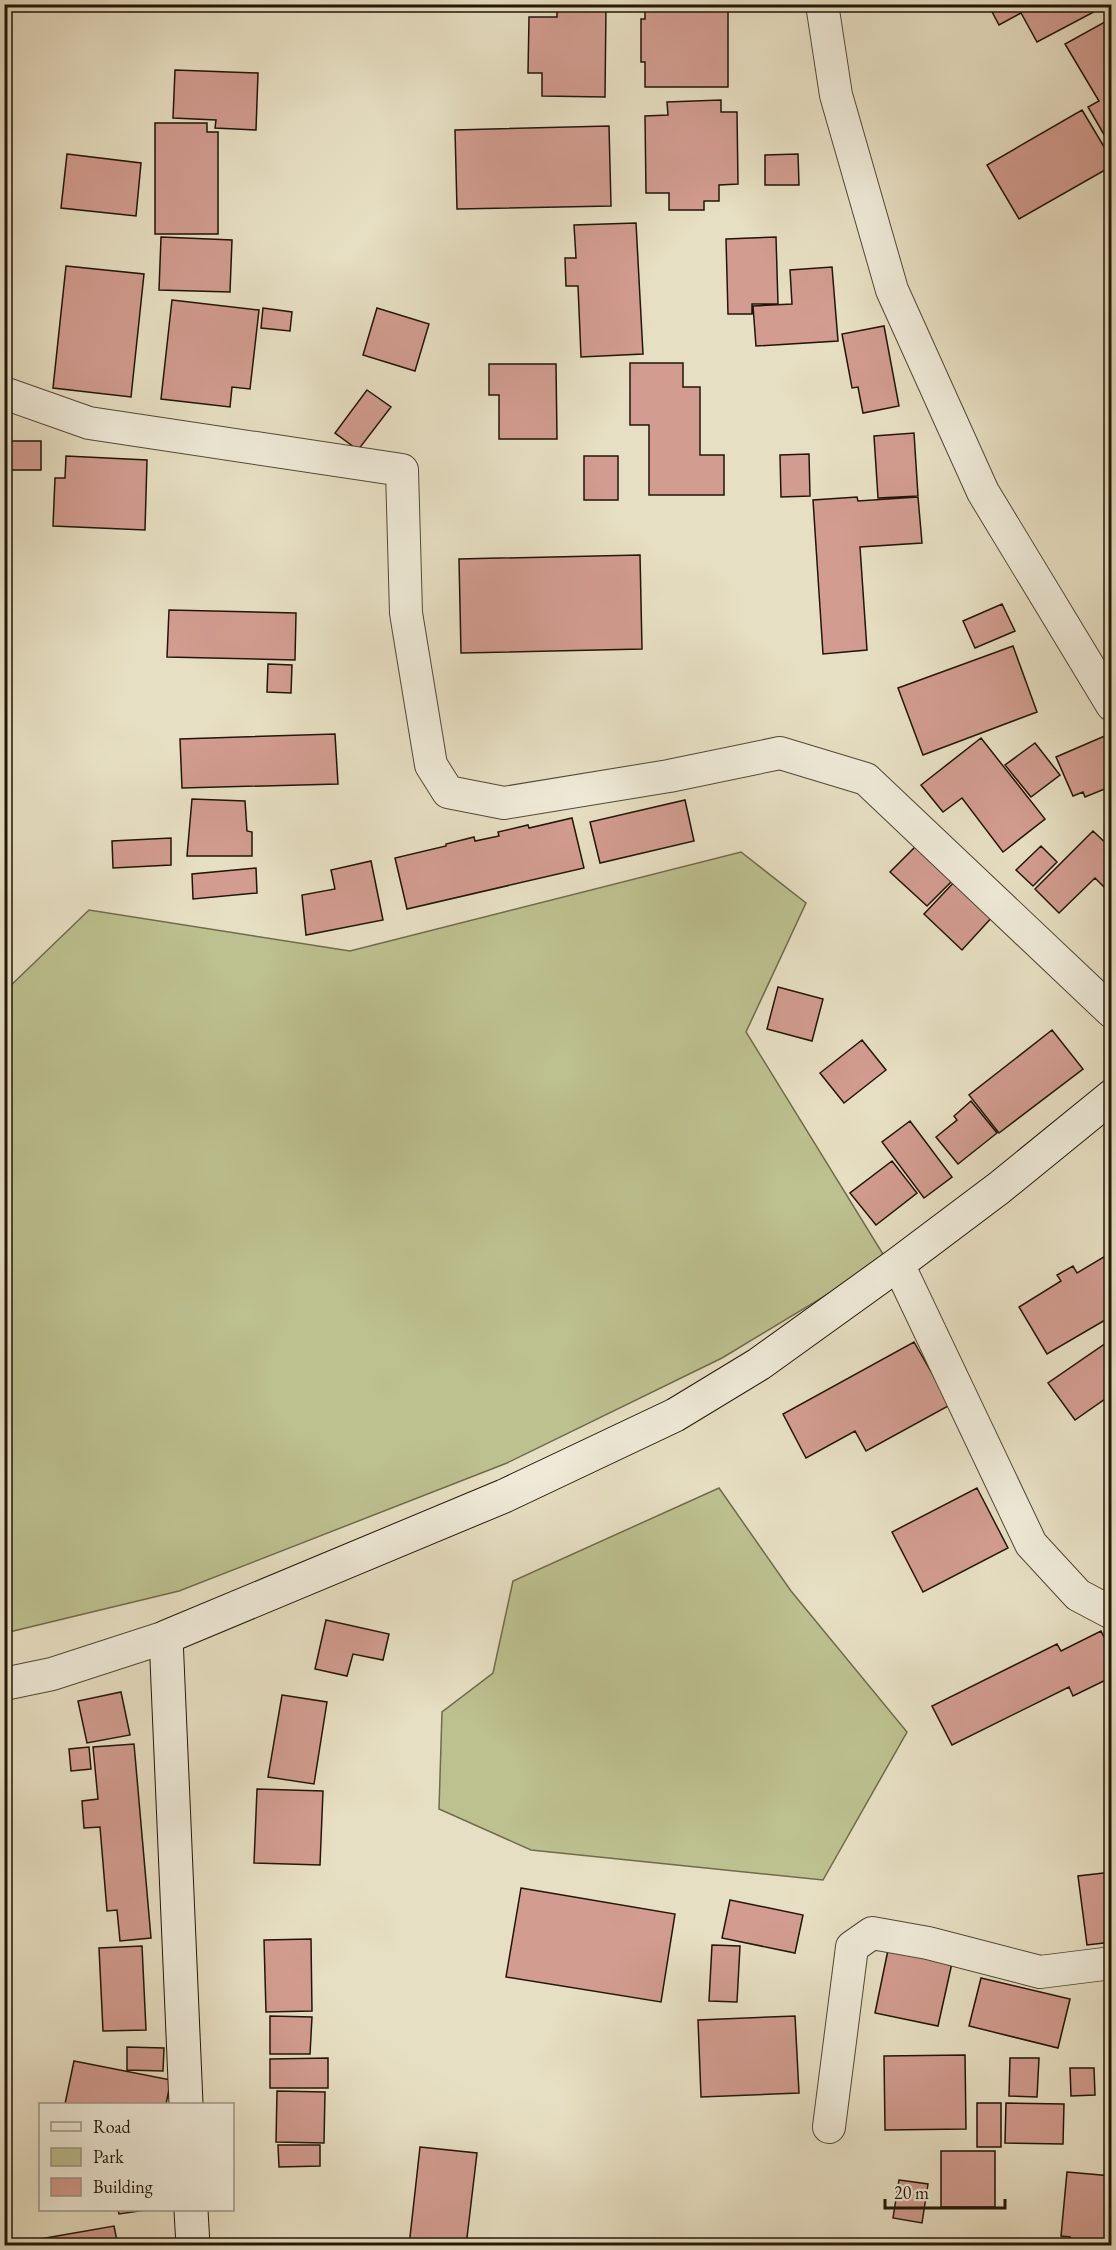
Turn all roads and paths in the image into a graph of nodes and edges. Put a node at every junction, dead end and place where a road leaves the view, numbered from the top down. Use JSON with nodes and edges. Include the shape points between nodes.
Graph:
{"nodes":[{"id":1,"x":822,"y":4,"type":"edge"},
{"id":2,"x":4,"y":393,"type":"edge"},
{"id":3,"x":1112,"y":705,"type":"edge"},
{"id":4,"x":1112,"y":1012,"type":"edge"},
{"id":5,"x":1112,"y":1096,"type":"edge"},
{"id":6,"x":898,"y":1264,"type":"junction"},
{"id":7,"x":1112,"y":1613,"type":"edge"},
{"id":8,"x":166,"y":1636,"type":"junction"},
{"id":9,"x":4,"y":1684,"type":"edge"},
{"id":10,"x":1112,"y":1963,"type":"edge"},
{"id":11,"x":186,"y":2103,"type":"edge"},
{"id":12,"x":829,"y":2127,"type":"dead end"},
{"id":13,"x":191,"y":2211,"type":"edge"},
{"id":14,"x":193,"y":2246,"type":"edge"}],
"edges":[{"from":1,"to":3,"type":"street","via":[[836,95],[892,290],[983,492]]},
{"from":2,"to":4,"type":"street","via":[[89,423],[402,470],[406,613],[431,765],[448,792],[504,803],[780,753],[866,778]]},
{"from":5,"to":6,"type":"main road"},
{"from":6,"to":7,"type":"street","via":[[1031,1544],[1078,1595]]},
{"from":6,"to":8,"type":"main road","via":[[759,1364],[675,1415],[504,1496]]},
{"from":8,"to":9,"type":"street","via":[[52,1674]]},
{"from":8,"to":11,"type":"main road"},
{"from":10,"to":12,"type":"street","via":[[1040,1972],[872,1933],[852,1947]]},
{"from":13,"to":14,"type":"main road"}]}
